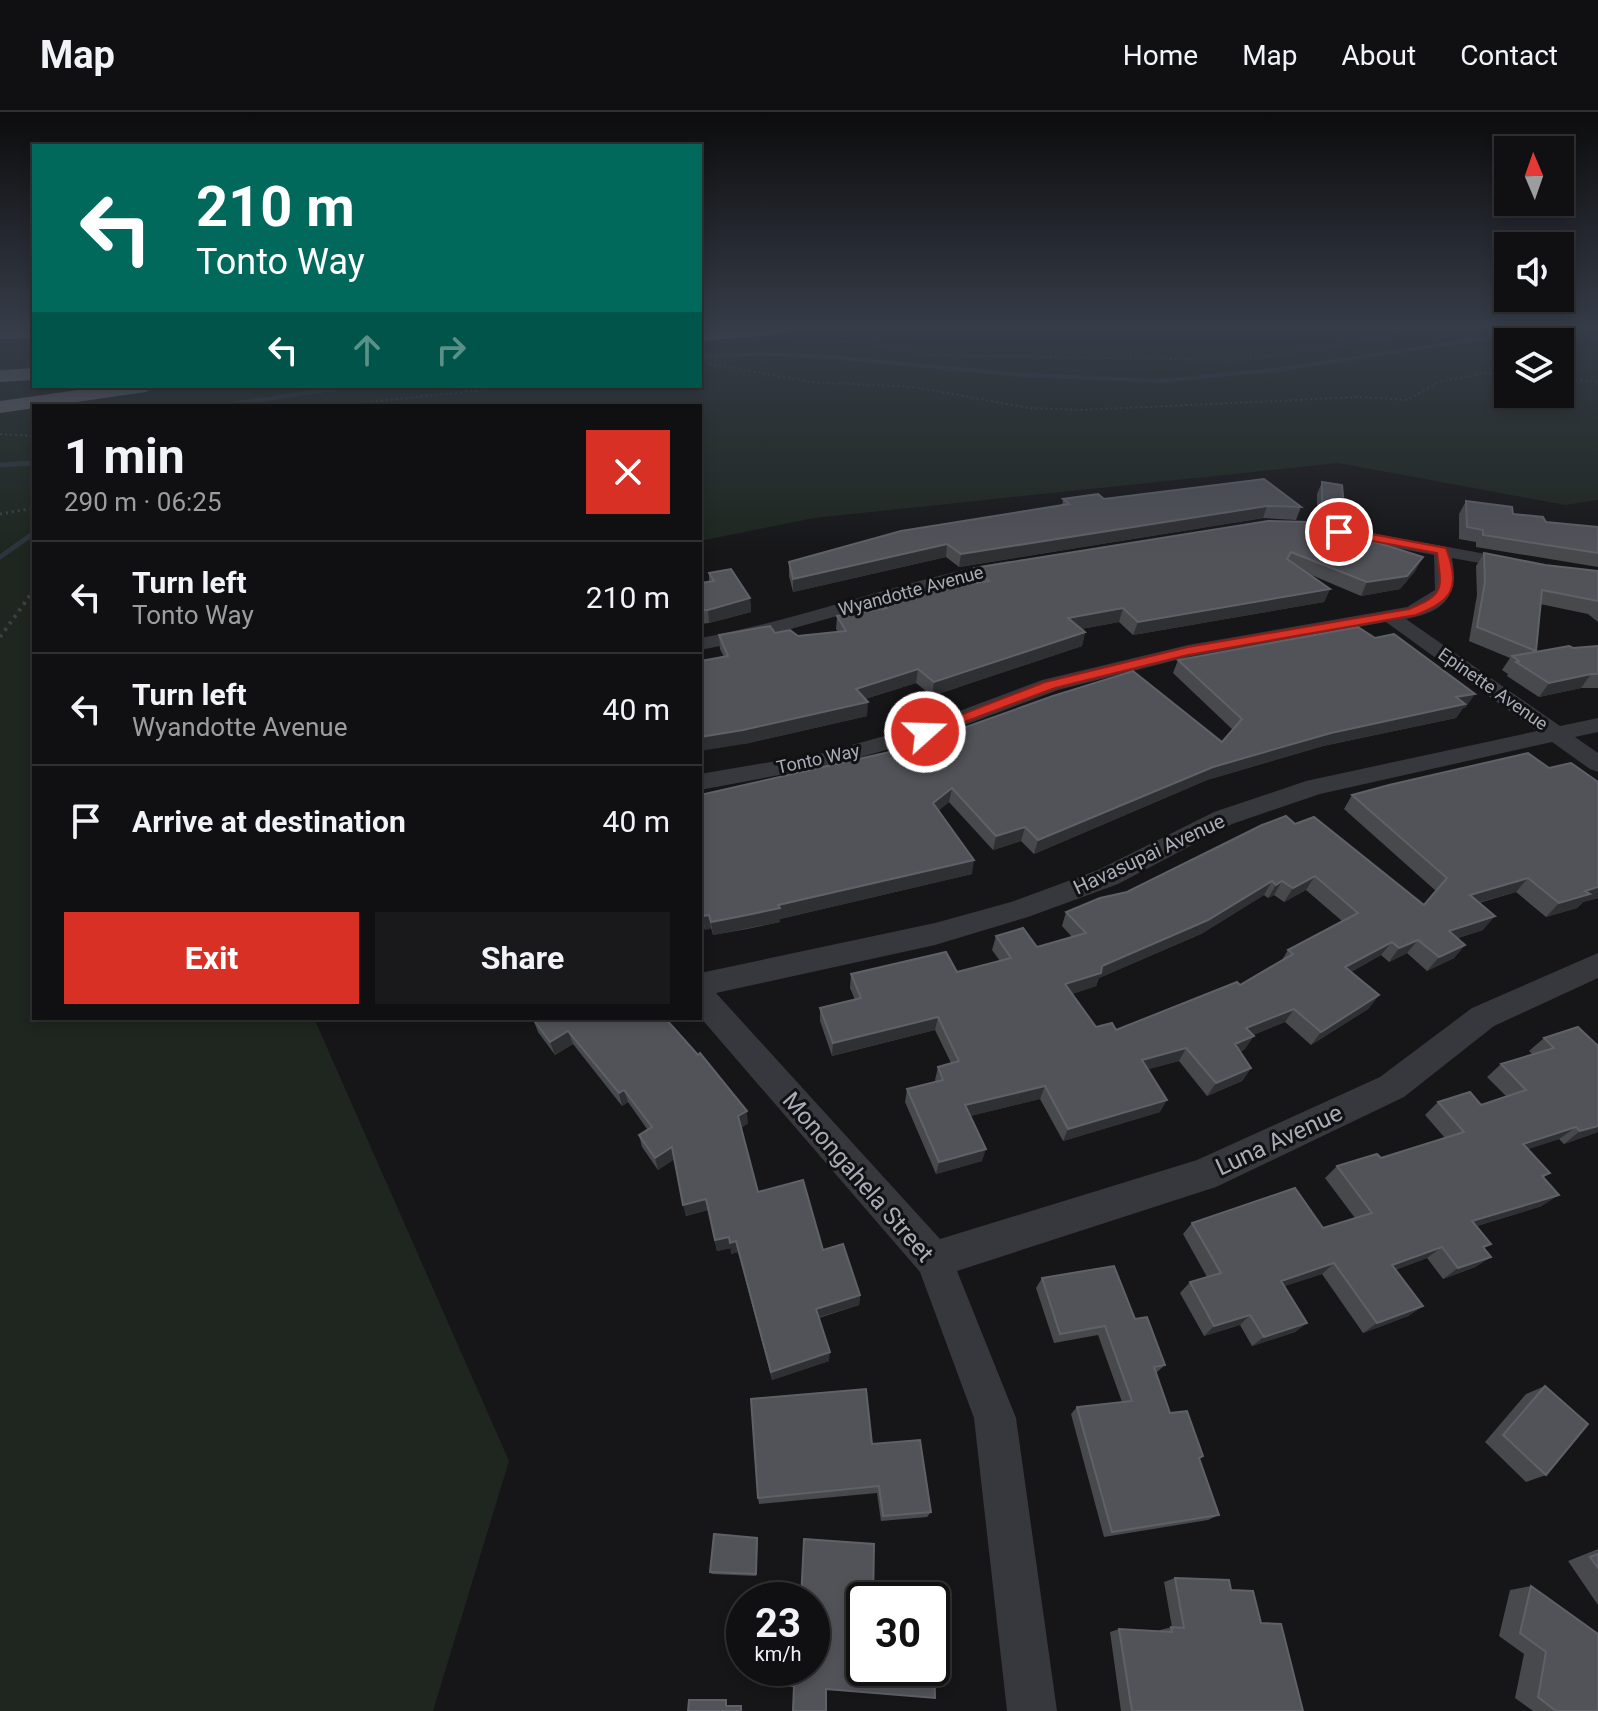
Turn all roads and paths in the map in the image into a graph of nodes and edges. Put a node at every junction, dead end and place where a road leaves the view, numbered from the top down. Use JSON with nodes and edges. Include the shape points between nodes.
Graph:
{"nodes":[{"id":1,"x":23,"y":404,"type":"edge"},
{"id":2,"x":1005,"y":404,"type":"edge"},
{"id":3,"x":1217,"y":404,"type":"edge"},
{"id":4,"x":0,"y":407,"type":"edge"},
{"id":5,"x":0,"y":434,"type":"edge"},
{"id":6,"x":32,"y":436,"type":"edge"},
{"id":7,"x":32,"y":508,"type":"edge"},
{"id":8,"x":0,"y":514,"type":"edge"},
{"id":9,"x":1299,"y":526,"type":"edge"},
{"id":10,"x":1442,"y":551,"type":"junction"},
{"id":11,"x":1029,"y":562,"type":"edge"},
{"id":12,"x":1537,"y":569,"type":"edge"},
{"id":13,"x":32,"y":593,"type":"edge"},
{"id":14,"x":1388,"y":615,"type":"junction"},
{"id":15,"x":0,"y":637,"type":"edge"},
{"id":16,"x":702,"y":644,"type":"edge"},
{"id":17,"x":1598,"y":725,"type":"edge"},
{"id":18,"x":1556,"y":734,"type":"junction"},
{"id":19,"x":1598,"y":764,"type":"edge"},
{"id":20,"x":702,"y":782,"type":"edge"},
{"id":21,"x":1598,"y":965,"type":"edge"},
{"id":22,"x":702,"y":985,"type":"edge"},
{"id":23,"x":702,"y":998,"type":"edge"},
{"id":24,"x":934,"y":1260,"type":"junction"},
{"id":25,"x":1032,"y":1711,"type":"edge"}],
"edges":[{"from":1,"to":4,"type":"highway"},
{"from":2,"to":3,"type":"path","via":[[1080,410]]},
{"from":5,"to":6,"type":"path"},
{"from":7,"to":8,"type":"path"},
{"from":9,"to":10,"type":"street"},
{"from":10,"to":12,"type":"street"},
{"from":10,"to":14,"type":"street","name":"Tonto Way","via":[[1445,595],[1412,612]]},
{"from":11,"to":16,"type":"street","name":"Wyandotte Avenue"},
{"from":13,"to":15,"type":"path"},
{"from":14,"to":18,"type":"street","name":"Epinette Avenue"},
{"from":14,"to":20,"type":"street","name":"Tonto Way","via":[[1157,659],[1050,685],[925,732],[824,760]]},
{"from":17,"to":18,"type":"street","name":"Havasupai Avenue"},
{"from":18,"to":19,"type":"street","name":"Epinette Avenue"},
{"from":18,"to":22,"type":"street","name":"Havasupai Avenue","via":[[1315,787],[1223,818],[1108,877],[1018,910],[935,934]]},
{"from":21,"to":24,"type":"street","name":"Luna Avenue","via":[[1483,1017],[1392,1087],[1203,1175]]},
{"from":23,"to":24,"type":"street","name":"Monongahela Street"},
{"from":24,"to":25,"type":"street","name":"Monongahela Street","via":[[995,1418]]}]}
